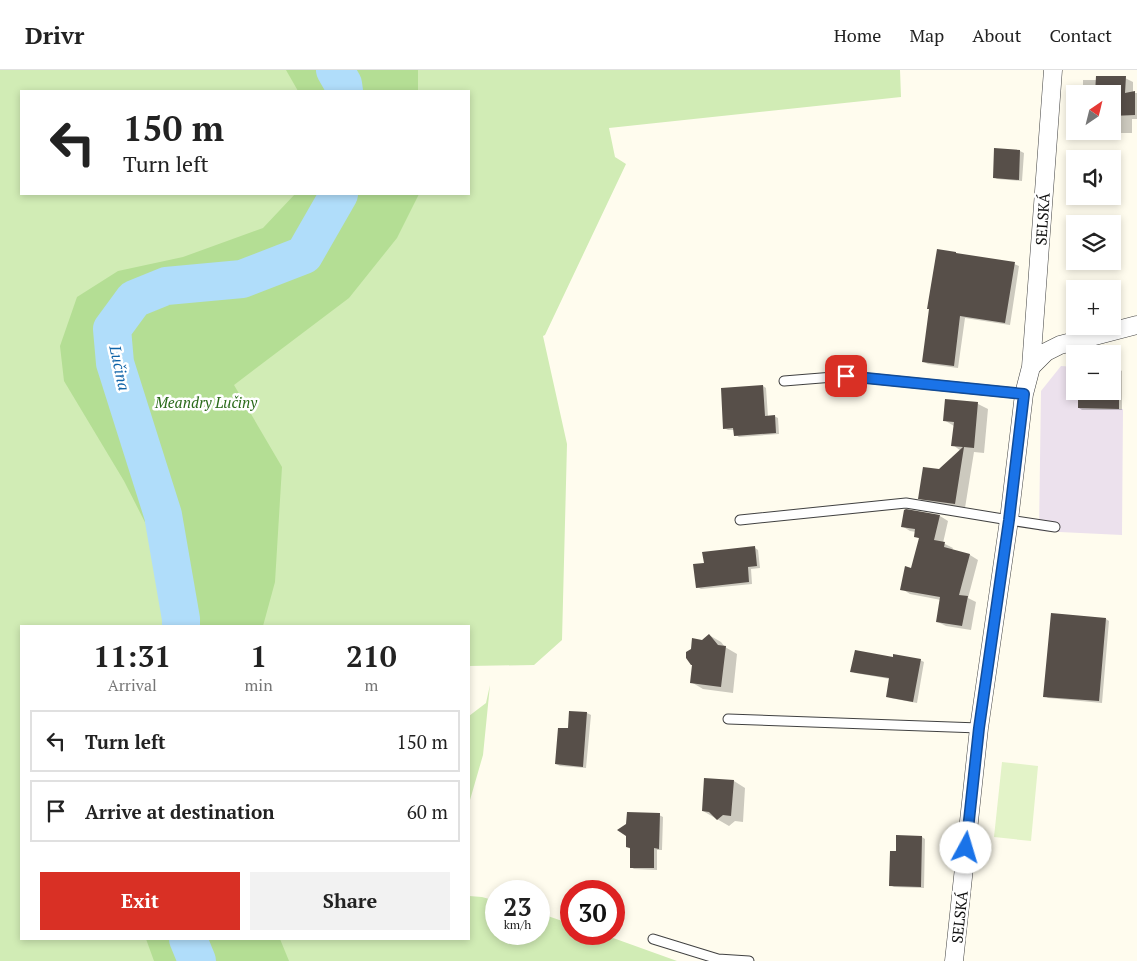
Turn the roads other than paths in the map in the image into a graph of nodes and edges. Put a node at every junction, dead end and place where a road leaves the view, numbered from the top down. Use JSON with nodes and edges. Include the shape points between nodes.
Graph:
{"nodes":[{"id":1,"x":1053,"y":70,"type":"edge"},
{"id":2,"x":1137,"y":326,"type":"edge"},
{"id":3,"x":1031,"y":367,"type":"junction"},
{"id":4,"x":784,"y":381,"type":"dead end"},
{"id":5,"x":1024,"y":394,"type":"junction"},
{"id":6,"x":740,"y":520,"type":"dead end"},
{"id":7,"x":1009,"y":520,"type":"junction"},
{"id":8,"x":1055,"y":526,"type":"dead end"},
{"id":9,"x":728,"y":719,"type":"dead end"},
{"id":10,"x":979,"y":728,"type":"junction"},
{"id":11,"x":653,"y":939,"type":"dead end"},
{"id":12,"x":749,"y":961,"type":"edge"},
{"id":13,"x":954,"y":961,"type":"edge"}],
"edges":[{"from":1,"to":3,"type":"street","name":"SELSKÁ"},
{"from":2,"to":3,"type":"street","via":[[1060,345],[1046,352]]},
{"from":3,"to":5,"type":"street","name":"SELSKÁ"},
{"from":4,"to":5,"type":"lane","via":[[846,376]]},
{"from":5,"to":7,"type":"street","name":"SELSKÁ"},
{"from":6,"to":7,"type":"lane","via":[[906,503]]},
{"from":7,"to":8,"type":"lane"},
{"from":7,"to":10,"type":"street","name":"SELSKÁ"},
{"from":9,"to":10,"type":"lane"},
{"from":10,"to":13,"type":"street","name":"SELSKÁ"},
{"from":11,"to":12,"type":"lane","via":[[718,959]]}]}
